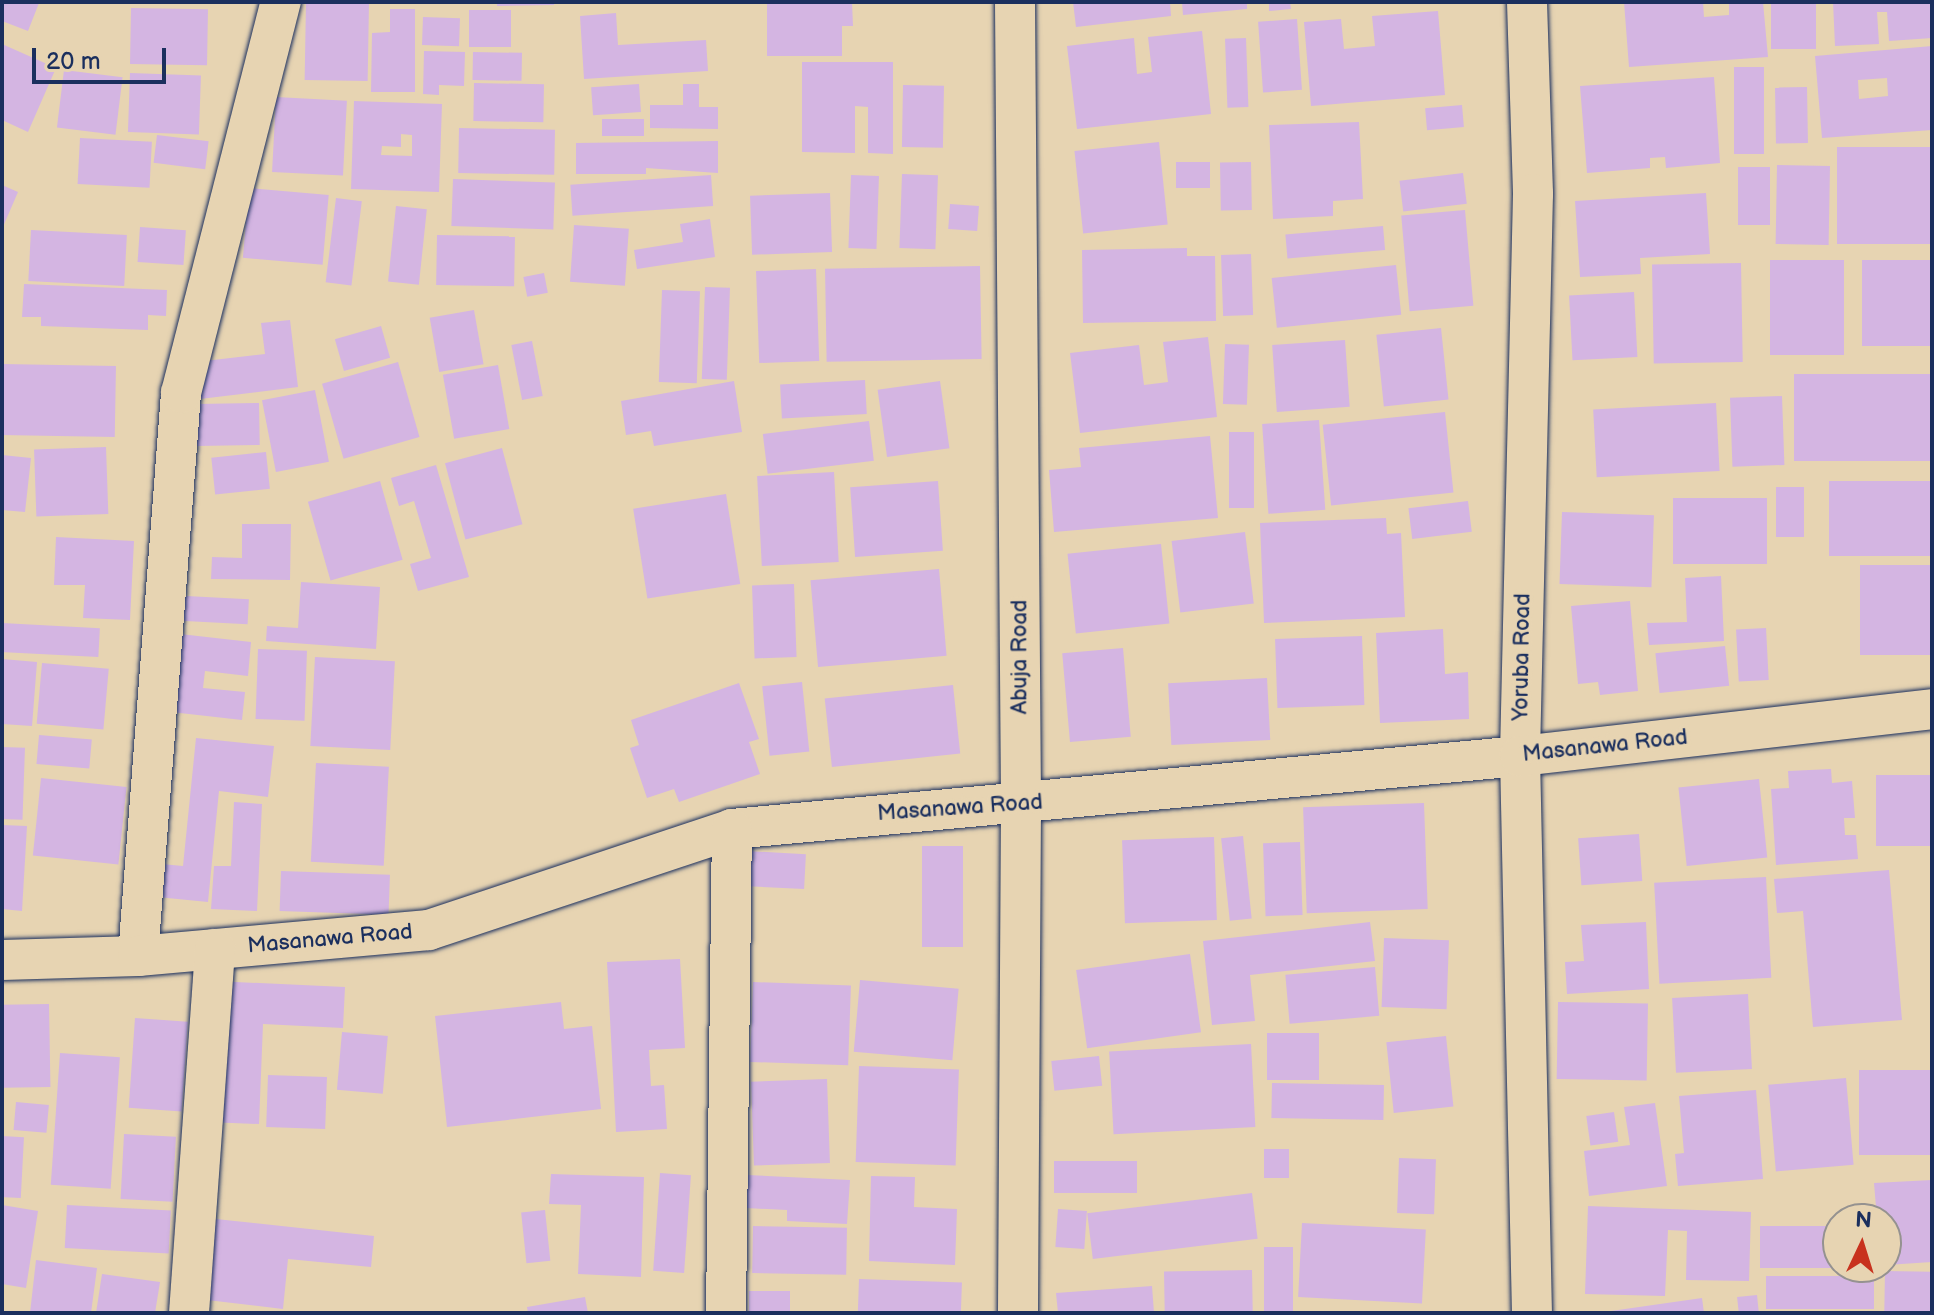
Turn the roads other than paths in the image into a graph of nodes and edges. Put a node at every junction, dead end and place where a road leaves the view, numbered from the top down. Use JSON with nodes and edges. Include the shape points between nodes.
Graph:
{"nodes":[{"id":1,"x":281,"y":2,"type":"edge"},
{"id":2,"x":1015,"y":2,"type":"edge"},
{"id":3,"x":1527,"y":2,"type":"edge"},
{"id":4,"x":1932,"y":709,"type":"edge"},
{"id":5,"x":1520,"y":756,"type":"junction"},
{"id":6,"x":1021,"y":805,"type":"junction"},
{"id":7,"x":732,"y":829,"type":"junction"},
{"id":8,"x":215,"y":949,"type":"junction"},
{"id":9,"x":138,"y":956,"type":"junction"},
{"id":10,"x":2,"y":960,"type":"edge"},
{"id":11,"x":189,"y":1313,"type":"edge"},
{"id":12,"x":726,"y":1313,"type":"edge"},
{"id":13,"x":1018,"y":1313,"type":"edge"},
{"id":14,"x":1532,"y":1313,"type":"edge"}],
"edges":[{"from":1,"to":9,"type":"street","via":[[181,393]]},
{"from":2,"to":6,"type":"street","name":"Abuja Road"},
{"from":3,"to":5,"type":"street","name":"Yoruba Road","via":[[1533,194]]},
{"from":4,"to":5,"type":"street","name":"Masanawa Road"},
{"from":5,"to":6,"type":"street","name":"Masanawa Road"},
{"from":5,"to":14,"type":"street","name":"Yoruba Road"},
{"from":6,"to":7,"type":"street","name":"Masanawa Road","via":[[845,815]]},
{"from":6,"to":13,"type":"street","name":"Abuja Road"},
{"from":7,"to":8,"type":"street","name":"Masanawa Road","via":[[412,931]]},
{"from":7,"to":12,"type":"street"},
{"from":8,"to":9,"type":"street","name":"Masanawa Road"},
{"from":8,"to":11,"type":"street"},
{"from":9,"to":10,"type":"street","name":"Masanawa Road"}]}
